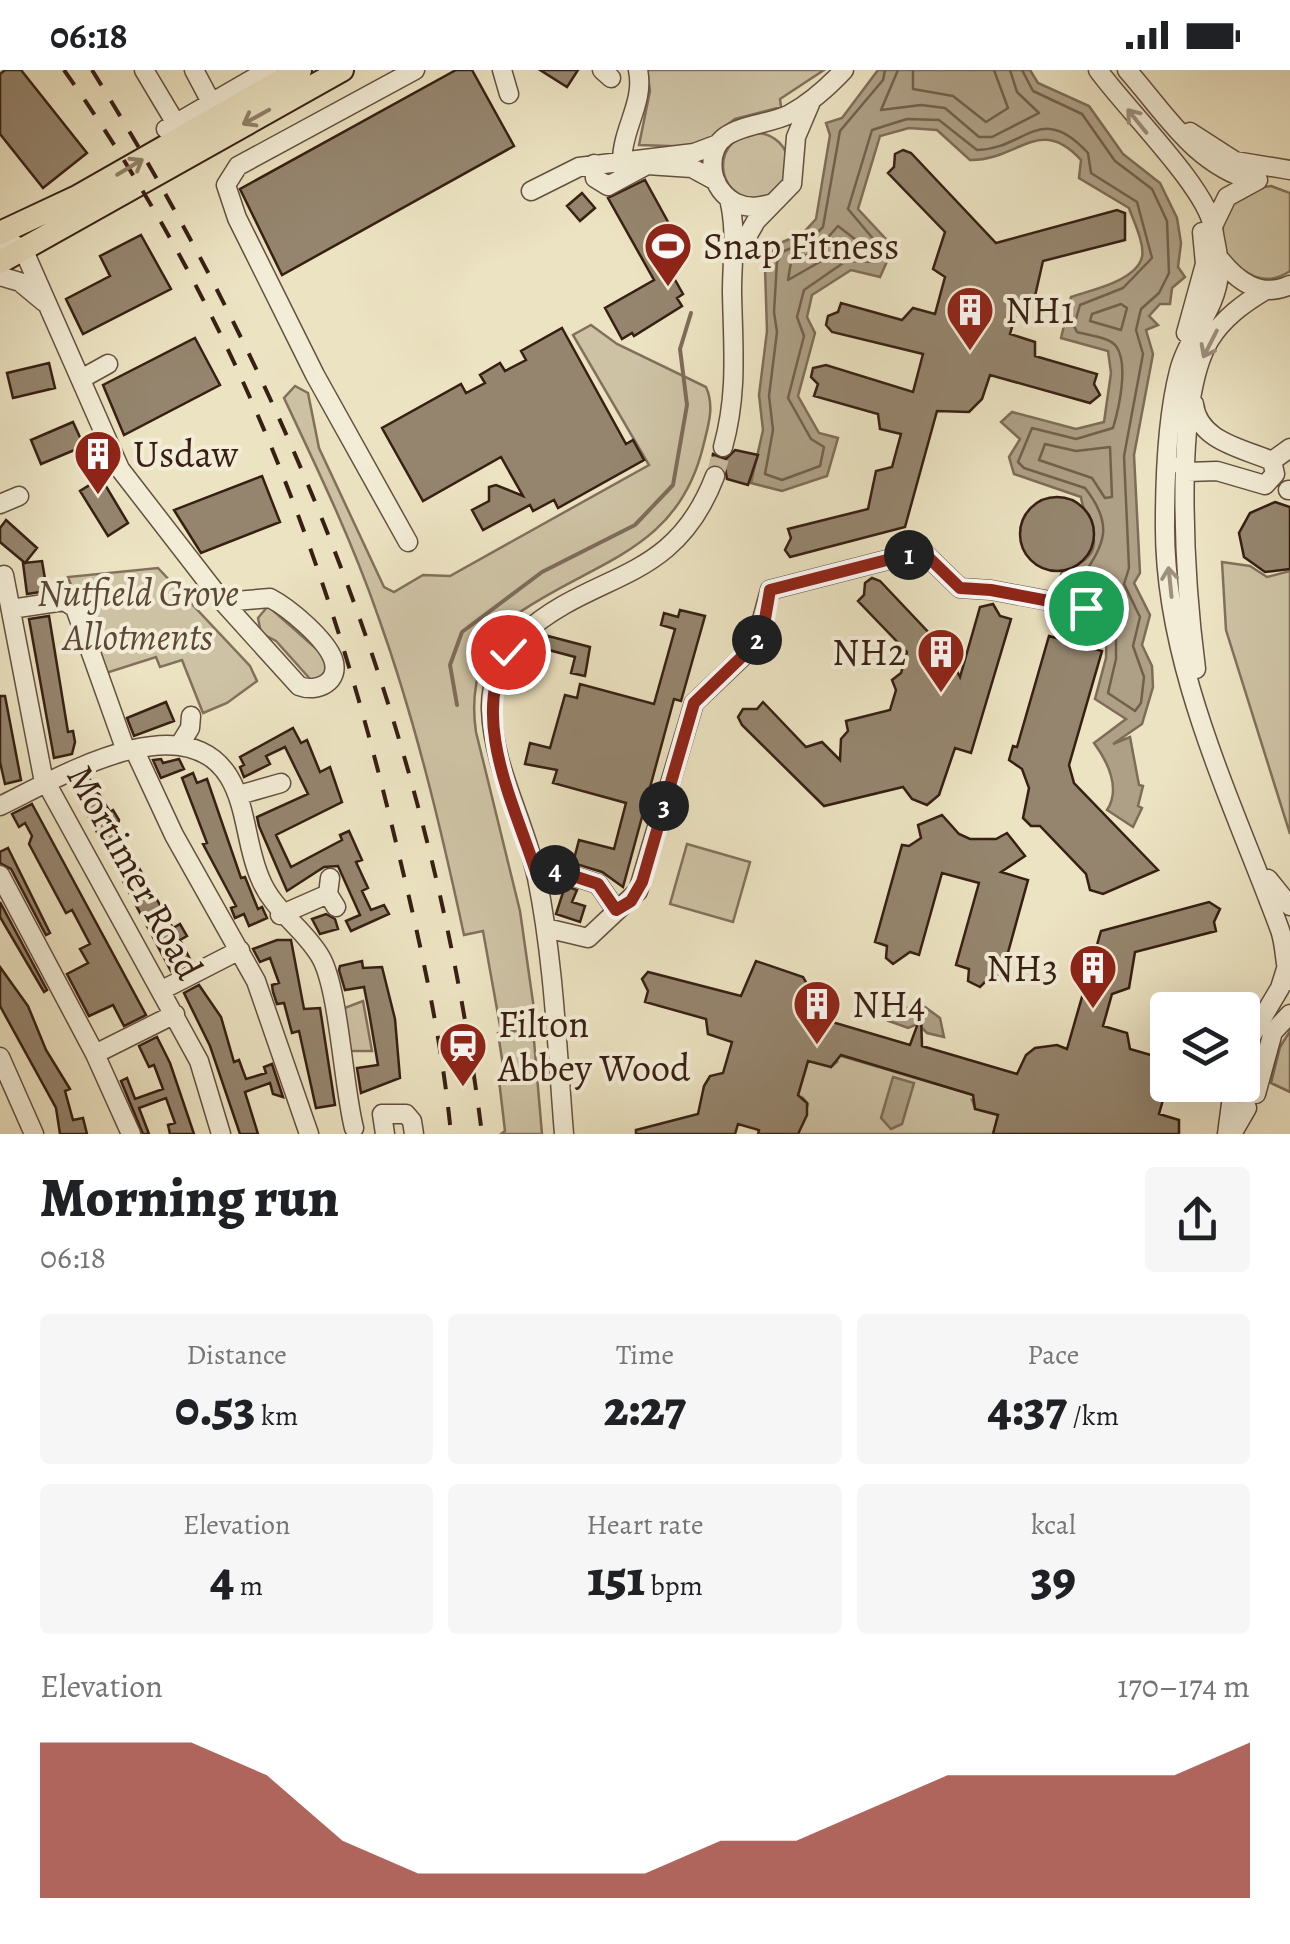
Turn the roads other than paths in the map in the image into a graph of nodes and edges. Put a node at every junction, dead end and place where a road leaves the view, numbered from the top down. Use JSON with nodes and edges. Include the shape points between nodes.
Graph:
{"nodes":[{"id":1,"x":144,"y":70,"type":"edge"},
{"id":2,"x":194,"y":70,"type":"edge"},
{"id":3,"x":268,"y":70,"type":"edge"},
{"id":4,"x":300,"y":70,"type":"edge"},
{"id":5,"x":342,"y":70,"type":"edge"},
{"id":6,"x":416,"y":70,"type":"edge"},
{"id":7,"x":638,"y":70,"type":"edge"},
{"id":8,"x":844,"y":70,"type":"edge"},
{"id":9,"x":1098,"y":70,"type":"edge"},
{"id":10,"x":1127,"y":70,"type":"edge"},
{"id":11,"x":813,"y":100,"type":"junction"},
{"id":12,"x":211,"y":102,"type":"junction"},
{"id":13,"x":1159,"y":106,"type":"junction"},
{"id":14,"x":764,"y":124,"type":"junction"},
{"id":15,"x":718,"y":144,"type":"junction"},
{"id":16,"x":796,"y":156,"type":"junction"},
{"id":17,"x":622,"y":161,"type":"junction"},
{"id":18,"x":594,"y":164,"type":"junction"},
{"id":19,"x":1174,"y":164,"type":"junction"},
{"id":20,"x":647,"y":165,"type":"junction"},
{"id":21,"x":1288,"y":178,"type":"edge"},
{"id":22,"x":716,"y":181,"type":"junction"},
{"id":23,"x":1253,"y":181,"type":"junction"},
{"id":24,"x":532,"y":191,"type":"dead end"},
{"id":25,"x":729,"y":199,"type":"junction"},
{"id":26,"x":773,"y":203,"type":"junction"},
{"id":27,"x":32,"y":220,"type":"junction"},
{"id":28,"x":1213,"y":227,"type":"junction"},
{"id":29,"x":0,"y":233,"type":"edge"},
{"id":30,"x":0,"y":247,"type":"edge"},
{"id":31,"x":24,"y":252,"type":"junction"},
{"id":32,"x":1219,"y":258,"type":"junction"},
{"id":33,"x":734,"y":259,"type":"junction"},
{"id":34,"x":0,"y":262,"type":"edge"},
{"id":35,"x":0,"y":276,"type":"edge"},
{"id":36,"x":1282,"y":289,"type":"edge"},
{"id":37,"x":48,"y":306,"type":"junction"},
{"id":38,"x":108,"y":364,"type":"dead end"},
{"id":39,"x":1179,"y":368,"type":"junction"},
{"id":40,"x":81,"y":391,"type":"junction"},
{"id":41,"x":1193,"y":402,"type":"junction"},
{"id":42,"x":723,"y":446,"type":"tunnel mouth"},
{"id":43,"x":1169,"y":447,"type":"junction"},
{"id":44,"x":1290,"y":448,"type":"edge"},
{"id":45,"x":1187,"y":472,"type":"junction"},
{"id":46,"x":715,"y":476,"type":"tunnel mouth"},
{"id":47,"x":1282,"y":480,"type":"edge"},
{"id":48,"x":18,"y":496,"type":"dead end"},
{"id":49,"x":0,"y":504,"type":"edge"},
{"id":50,"x":408,"y":542,"type":"dead end"},
{"id":51,"x":4,"y":575,"type":"dead end"},
{"id":52,"x":246,"y":601,"type":"junction"},
{"id":53,"x":223,"y":602,"type":"junction"},
{"id":54,"x":1086,"y":608,"type":"dead end"},
{"id":55,"x":11,"y":609,"type":"junction"},
{"id":56,"x":248,"y":630,"type":"junction"},
{"id":57,"x":1201,"y":711,"type":"junction"},
{"id":58,"x":191,"y":716,"type":"dead end"},
{"id":59,"x":179,"y":746,"type":"junction"},
{"id":60,"x":130,"y":750,"type":"junction"},
{"id":61,"x":283,"y":781,"type":"dead end"},
{"id":62,"x":48,"y":783,"type":"junction"},
{"id":63,"x":239,"y":795,"type":"junction"},
{"id":64,"x":0,"y":806,"type":"edge"},
{"id":65,"x":1251,"y":854,"type":"junction"},
{"id":66,"x":536,"y":872,"type":"junction"},
{"id":67,"x":0,"y":875,"type":"edge"},
{"id":68,"x":331,"y":893,"type":"dead end"},
{"id":69,"x":1290,"y":906,"type":"edge"},
{"id":70,"x":616,"y":910,"type":"junction"},
{"id":71,"x":280,"y":915,"type":"junction"},
{"id":72,"x":546,"y":928,"type":"junction"},
{"id":73,"x":240,"y":950,"type":"junction"},
{"id":74,"x":1289,"y":964,"type":"edge"},
{"id":75,"x":162,"y":990,"type":"junction"},
{"id":76,"x":175,"y":1014,"type":"junction"},
{"id":77,"x":1290,"y":1014,"type":"edge"},
{"id":78,"x":1260,"y":1022,"type":"edge"},
{"id":79,"x":95,"y":1054,"type":"junction"},
{"id":80,"x":0,"y":1057,"type":"edge"},
{"id":81,"x":1260,"y":1058,"type":"edge"},
{"id":82,"x":1239,"y":1102,"type":"edge"},
{"id":83,"x":382,"y":1114,"type":"junction"},
{"id":84,"x":34,"y":1134,"type":"edge"},
{"id":85,"x":131,"y":1134,"type":"edge"},
{"id":86,"x":220,"y":1134,"type":"edge"},
{"id":87,"x":309,"y":1134,"type":"edge"},
{"id":88,"x":385,"y":1134,"type":"edge"},
{"id":89,"x":414,"y":1134,"type":"edge"},
{"id":90,"x":564,"y":1134,"type":"edge"},
{"id":91,"x":1229,"y":1134,"type":"edge"}],
"edges":[{"from":1,"to":12,"type":"street","via":[[171,125]]},
{"from":2,"to":12,"type":"street"},
{"from":3,"to":12,"type":"street"},
{"from":27,"to":4,"type":"main road","one_way":true},
{"from":5,"to":31,"type":"main road","one_way":true},
{"from":6,"to":50,"type":"street","via":[[238,166],[226,185],[316,375]]},
{"from":7,"to":17,"type":"street","via":[[640,93],[624,133]]},
{"from":8,"to":11,"type":"street"},
{"from":19,"to":9,"type":"street","one_way":true},
{"from":10,"to":13,"type":"street"},
{"from":11,"to":14,"type":"street"},
{"from":11,"to":16,"type":"street","via":[[796,136]]},
{"from":13,"to":21,"type":"street","via":[[1234,161]]},
{"from":13,"to":23,"type":"street","via":[[1202,159]]},
{"from":14,"to":15,"type":"street","via":[[738,127]]},
{"from":14,"to":16,"type":"street","via":[[784,136]]},
{"from":15,"to":17,"type":"street"},
{"from":15,"to":22,"type":"street"},
{"from":16,"to":26,"type":"street","via":[[792,184]]},
{"from":17,"to":18,"type":"street"},
{"from":17,"to":20,"type":"street"},
{"from":18,"to":20,"type":"street","via":[[595,178],[608,186]]},
{"from":18,"to":24,"type":"street"},
{"from":19,"to":28,"type":"street","via":[[1194,184]]},
{"from":19,"to":39,"type":"street","via":[[1199,214],[1204,264]]},
{"from":20,"to":22,"type":"street","via":[[692,168]]},
{"from":21,"to":23,"type":"street"},
{"from":22,"to":25,"type":"street"},
{"from":23,"to":28,"type":"street","via":[[1227,197]]},
{"from":25,"to":26,"type":"street","via":[[750,207]]},
{"from":25,"to":33,"type":"street"},
{"from":26,"to":33,"type":"street"},
{"from":27,"to":29,"type":"main road"},
{"from":27,"to":31,"type":"street"},
{"from":28,"to":32,"type":"street"},
{"from":30,"to":31,"type":"street","via":[[14,244]]},
{"from":31,"to":34,"type":"main road"},
{"from":31,"to":37,"type":"street"},
{"from":32,"to":36,"type":"street","via":[[1234,276]]},
{"from":32,"to":39,"type":"street","via":[[1213,298]]},
{"from":33,"to":42,"type":"street","via":[[736,380]]},
{"from":35,"to":37,"type":"street","via":[[30,288]]},
{"from":36,"to":41,"type":"street","one_way":true,"via":[[1234,311],[1207,344]]},
{"from":37,"to":40,"type":"street"},
{"from":38,"to":40,"type":"street"},
{"from":39,"to":43,"type":"street"},
{"from":40,"to":53,"type":"street","via":[[108,453],[139,487],[152,525],[208,577]]},
{"from":41,"to":45,"type":"street"},
{"from":41,"to":47,"type":"street","via":[[1194,417],[1206,432]]},
{"from":43,"to":45,"type":"street"},
{"from":57,"to":43,"type":"street","one_way":true,"via":[[1171,594],[1164,525]]},
{"from":44,"to":47,"type":"street"},
{"from":45,"to":47,"type":"street","via":[[1217,471],[1248,484]]},
{"from":45,"to":57,"type":"street","via":[[1188,593]]},
{"from":46,"to":66,"type":"street","via":[[687,530],[660,557],[542,621],[498,667],[493,726]]},
{"from":48,"to":49,"type":"street"},
{"from":51,"to":55,"type":"street","name":"Mortimer Road"},
{"from":52,"to":53,"type":"street"},
{"from":52,"to":56,"type":"street"},
{"from":52,"to":56,"type":"street","via":[[275,600],[307,625],[334,665],[327,684],[312,690],[293,680]]},
{"from":53,"to":56,"type":"street"},
{"from":54,"to":70,"type":"street","via":[[960,588],[922,551],[770,590],[754,645],[694,703],[642,882]]},
{"from":55,"to":60,"type":"street","via":[[64,601],[75,608]]},
{"from":55,"to":62,"type":"street","name":"Mortimer Road","via":[[34,743]]},
{"from":57,"to":65,"type":"street"},
{"from":58,"to":59,"type":"street"},
{"from":59,"to":60,"type":"street"},
{"from":59,"to":63,"type":"street","via":[[215,762]]},
{"from":60,"to":62,"type":"street"},
{"from":60,"to":73,"type":"street"},
{"from":61,"to":63,"type":"street"},
{"from":62,"to":64,"type":"street"},
{"from":62,"to":75,"type":"street","name":"Mortimer Road"},
{"from":63,"to":71,"type":"street","via":[[260,881]]},
{"from":65,"to":69,"type":"street"},
{"from":65,"to":74,"type":"street"},
{"from":66,"to":70,"type":"street","via":[[549,868],[598,884]]},
{"from":66,"to":72,"type":"street"},
{"from":67,"to":79,"type":"street"},
{"from":68,"to":71,"type":"street"},
{"from":70,"to":72,"type":"street","via":[[585,939]]},
{"from":71,"to":83,"type":"street","via":[[320,955],[327,974],[352,1122]]},
{"from":72,"to":90,"type":"street"},
{"from":73,"to":75,"type":"street"},
{"from":73,"to":87,"type":"street"},
{"from":74,"to":78,"type":"street"},
{"from":75,"to":76,"type":"street","name":"Mortimer Road"},
{"from":76,"to":79,"type":"street"},
{"from":76,"to":86,"type":"street","name":"Mortimer Road","via":[[199,1061]]},
{"from":77,"to":81,"type":"street"},
{"from":79,"to":85,"type":"street"},
{"from":80,"to":84,"type":"street"},
{"from":82,"to":91,"type":"street"},
{"from":83,"to":88,"type":"street"},
{"from":83,"to":89,"type":"street","via":[[406,1114]]}]}
